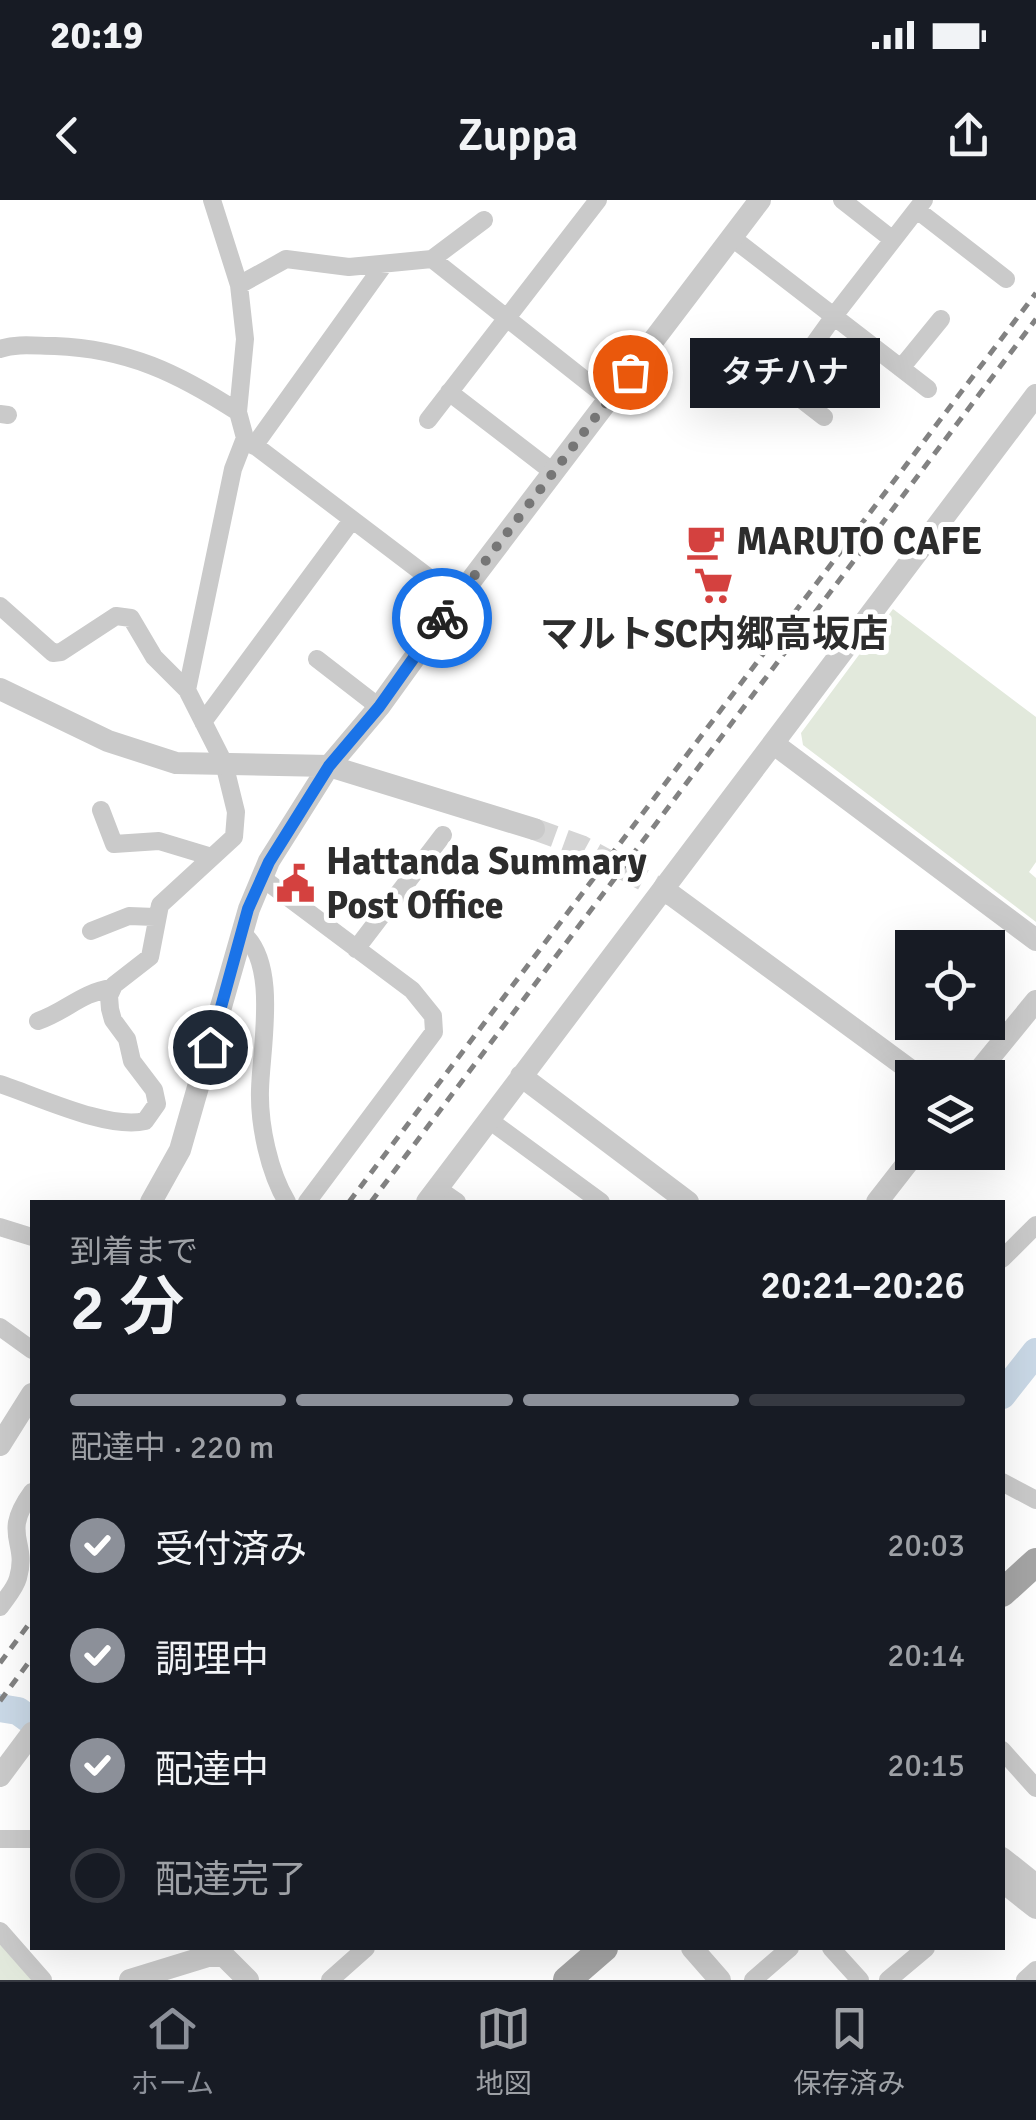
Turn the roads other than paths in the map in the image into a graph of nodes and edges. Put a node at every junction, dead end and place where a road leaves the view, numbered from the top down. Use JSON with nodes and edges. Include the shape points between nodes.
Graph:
{"nodes":[{"id":1,"x":212,"y":200,"type":"edge"},
{"id":2,"x":598,"y":200,"type":"edge"},
{"id":3,"x":760,"y":200,"type":"edge"},
{"id":4,"x":842,"y":200,"type":"edge"},
{"id":5,"x":921,"y":205,"type":"edge"},
{"id":6,"x":484,"y":220,"type":"dead end"},
{"id":7,"x":731,"y":237,"type":"junction"},
{"id":8,"x":893,"y":240,"type":"junction"},
{"id":9,"x":432,"y":259,"type":"junction"},
{"id":10,"x":383,"y":266,"type":"junction"},
{"id":11,"x":1006,"y":279,"type":"dead end"},
{"id":12,"x":239,"y":285,"type":"junction"},
{"id":13,"x":506,"y":318,"type":"junction"},
{"id":14,"x":836,"y":318,"type":"junction"},
{"id":15,"x":941,"y":320,"type":"dead end"},
{"id":16,"x":0,"y":346,"type":"edge"},
{"id":17,"x":901,"y":368,"type":"junction"},
{"id":18,"x":928,"y":389,"type":"dead end"},
{"id":19,"x":449,"y":392,"type":"junction"},
{"id":20,"x":1036,"y":395,"type":"edge"},
{"id":21,"x":609,"y":399,"type":"junction"},
{"id":22,"x":238,"y":412,"type":"junction"},
{"id":23,"x":824,"y":417,"type":"dead end"},
{"id":24,"x":428,"y":420,"type":"dead end"},
{"id":25,"x":250,"y":442,"type":"junction"},
{"id":26,"x":553,"y":472,"type":"junction"},
{"id":27,"x":352,"y":520,"type":"junction"},
{"id":28,"x":456,"y":598,"type":"junction"},
{"id":29,"x":0,"y":606,"type":"edge"},
{"id":30,"x":316,"y":660,"type":"dead end"},
{"id":31,"x":0,"y":688,"type":"edge"},
{"id":32,"x":187,"y":690,"type":"junction"},
{"id":33,"x":379,"y":707,"type":"junction"},
{"id":34,"x":203,"y":722,"type":"junction"},
{"id":35,"x":774,"y":744,"type":"junction"},
{"id":36,"x":224,"y":764,"type":"junction"},
{"id":37,"x":329,"y":766,"type":"junction"},
{"id":38,"x":101,"y":810,"type":"dead end"},
{"id":39,"x":534,"y":830,"type":"tunnel mouth"},
{"id":40,"x":443,"y":834,"type":"dead end"},
{"id":41,"x":212,"y":857,"type":"junction"},
{"id":42,"x":261,"y":878,"type":"junction"},
{"id":43,"x":673,"y":896,"type":"tunnel mouth"},
{"id":44,"x":155,"y":917,"type":"junction"},
{"id":45,"x":90,"y":931,"type":"dead end"},
{"id":46,"x":242,"y":933,"type":"junction"},
{"id":47,"x":1036,"y":940,"type":"edge"},
{"id":48,"x":356,"y":949,"type":"junction"},
{"id":49,"x":112,"y":988,"type":"junction"},
{"id":50,"x":1036,"y":1001,"type":"edge"},
{"id":51,"x":38,"y":1021,"type":"dead end"},
{"id":52,"x":896,"y":1060,"type":"edge"},
{"id":53,"x":988,"y":1060,"type":"edge"},
{"id":54,"x":521,"y":1076,"type":"junction"},
{"id":55,"x":0,"y":1084,"type":"edge"},
{"id":56,"x":489,"y":1120,"type":"junction"},
{"id":57,"x":902,"y":1170,"type":"edge"},
{"id":58,"x":441,"y":1198,"type":"edge"},
{"id":59,"x":152,"y":1200,"type":"edge"},
{"id":60,"x":286,"y":1200,"type":"edge"},
{"id":61,"x":308,"y":1200,"type":"edge"},
{"id":62,"x":598,"y":1200,"type":"edge"},
{"id":63,"x":685,"y":1200,"type":"edge"},
{"id":64,"x":879,"y":1200,"type":"edge"},
{"id":65,"x":1036,"y":1225,"type":"edge"},
{"id":66,"x":0,"y":1227,"type":"edge"},
{"id":67,"x":30,"y":1236,"type":"edge"},
{"id":68,"x":1005,"y":1256,"type":"edge"},
{"id":69,"x":0,"y":1327,"type":"edge"},
{"id":70,"x":30,"y":1349,"type":"edge"},
{"id":71,"x":30,"y":1397,"type":"edge"},
{"id":72,"x":0,"y":1445,"type":"edge"},
{"id":73,"x":1005,"y":1484,"type":"edge"},
{"id":74,"x":30,"y":1494,"type":"edge"},
{"id":75,"x":1036,"y":1500,"type":"edge"},
{"id":76,"x":1036,"y":1562,"type":"edge"},
{"id":77,"x":1005,"y":1589,"type":"edge"},
{"id":78,"x":0,"y":1607,"type":"edge"},
{"id":79,"x":30,"y":1736,"type":"edge"},
{"id":80,"x":1005,"y":1753,"type":"edge"},
{"id":81,"x":4,"y":1771,"type":"edge"},
{"id":82,"x":1036,"y":1788,"type":"edge"},
{"id":83,"x":30,"y":1839,"type":"edge"},
{"id":84,"x":0,"y":1840,"type":"edge"},
{"id":85,"x":1005,"y":1860,"type":"edge"},
{"id":86,"x":1005,"y":1883,"type":"edge"},
{"id":87,"x":1036,"y":1885,"type":"edge"},
{"id":88,"x":1036,"y":1908,"type":"edge"},
{"id":89,"x":0,"y":1931,"type":"edge"},
{"id":90,"x":364,"y":1950,"type":"edge"},
{"id":91,"x":602,"y":1950,"type":"edge"},
{"id":92,"x":694,"y":1950,"type":"edge"},
{"id":93,"x":788,"y":1950,"type":"edge"},
{"id":94,"x":834,"y":1950,"type":"edge"},
{"id":95,"x":924,"y":1950,"type":"edge"},
{"id":96,"x":1036,"y":1970,"type":"edge"},
{"id":97,"x":43,"y":1980,"type":"edge"},
{"id":98,"x":130,"y":1980,"type":"edge"},
{"id":99,"x":248,"y":1980,"type":"edge"},
{"id":100,"x":330,"y":1980,"type":"edge"},
{"id":101,"x":567,"y":1980,"type":"edge"},
{"id":102,"x":720,"y":1980,"type":"edge"},
{"id":103,"x":752,"y":1980,"type":"edge"},
{"id":104,"x":860,"y":1980,"type":"edge"},
{"id":105,"x":888,"y":1980,"type":"edge"},
{"id":106,"x":1025,"y":1980,"type":"edge"}],
"edges":[{"from":1,"to":12,"type":"street"},
{"from":2,"to":13,"type":"street"},
{"from":3,"to":7,"type":"street"},
{"from":4,"to":8,"type":"street"},
{"from":5,"to":8,"type":"street"},
{"from":5,"to":11,"type":"street"},
{"from":6,"to":9,"type":"street"},
{"from":7,"to":14,"type":"street"},
{"from":7,"to":21,"type":"street"},
{"from":8,"to":14,"type":"street"},
{"from":9,"to":10,"type":"street"},
{"from":9,"to":13,"type":"street"},
{"from":10,"to":12,"type":"street","via":[[286,260]]},
{"from":10,"to":25,"type":"street"},
{"from":12,"to":22,"type":"street","via":[[244,339]]},
{"from":13,"to":19,"type":"street"},
{"from":13,"to":21,"type":"street"},
{"from":14,"to":17,"type":"street"},
{"from":14,"to":23,"type":"street","via":[[784,386]]},
{"from":15,"to":17,"type":"street"},
{"from":16,"to":22,"type":"street","via":[[110,351],[197,386]]},
{"from":17,"to":18,"type":"street"},
{"from":19,"to":24,"type":"street"},
{"from":19,"to":26,"type":"street"},
{"from":20,"to":35,"type":"street"},
{"from":21,"to":26,"type":"street"},
{"from":22,"to":25,"type":"street"},
{"from":25,"to":27,"type":"street"},
{"from":25,"to":32,"type":"street","via":[[233,469]]},
{"from":26,"to":28,"type":"street"},
{"from":27,"to":28,"type":"street"},
{"from":27,"to":34,"type":"street"},
{"from":28,"to":33,"type":"street"},
{"from":29,"to":32,"type":"street","via":[[53,653],[116,616],[132,618],[154,657]]},
{"from":30,"to":33,"type":"street"},
{"from":31,"to":36,"type":"street","via":[[146,755]]},
{"from":32,"to":34,"type":"street"},
{"from":33,"to":37,"type":"street"},
{"from":34,"to":36,"type":"street"},
{"from":35,"to":47,"type":"street"},
{"from":35,"to":54,"type":"street"},
{"from":36,"to":37,"type":"street"},
{"from":36,"to":41,"type":"street","via":[[236,828]]},
{"from":37,"to":39,"type":"street"},
{"from":37,"to":42,"type":"street"},
{"from":38,"to":41,"type":"street","via":[[114,844],[159,840]]},
{"from":40,"to":48,"type":"street"},
{"from":41,"to":44,"type":"street"},
{"from":42,"to":46,"type":"street"},
{"from":42,"to":48,"type":"street"},
{"from":43,"to":52,"type":"street"},
{"from":44,"to":45,"type":"street","via":[[129,916]]},
{"from":44,"to":49,"type":"street","via":[[150,956]]},
{"from":46,"to":59,"type":"street","via":[[180,1150]]},
{"from":46,"to":60,"type":"street","via":[[253,942],[266,998],[261,1108]]},
{"from":48,"to":61,"type":"street","via":[[412,990],[436,1026]]},
{"from":49,"to":51,"type":"street","via":[[82,995]]},
{"from":49,"to":55,"type":"street","via":[[113,1020],[157,1097],[145,1121],[99,1117]]},
{"from":50,"to":53,"type":"street"},
{"from":54,"to":56,"type":"street"},
{"from":54,"to":63,"type":"street"},
{"from":56,"to":58,"type":"street"},
{"from":56,"to":62,"type":"street"},
{"from":57,"to":64,"type":"street"},
{"from":65,"to":68,"type":"street"},
{"from":66,"to":67,"type":"street"},
{"from":69,"to":70,"type":"street"},
{"from":71,"to":72,"type":"street"},
{"from":73,"to":75,"type":"street"},
{"from":74,"to":78,"type":"street","via":[[14,1522],[19,1574]]},
{"from":76,"to":77,"type":"main road"},
{"from":79,"to":81,"type":"street"},
{"from":80,"to":82,"type":"street"},
{"from":83,"to":84,"type":"street"},
{"from":85,"to":87,"type":"street"},
{"from":86,"to":88,"type":"street"},
{"from":89,"to":97,"type":"street"},
{"from":90,"to":100,"type":"street"},
{"from":91,"to":101,"type":"main road"},
{"from":92,"to":102,"type":"street"},
{"from":93,"to":103,"type":"street"},
{"from":94,"to":104,"type":"street"},
{"from":95,"to":105,"type":"street"},
{"from":96,"to":106,"type":"street"},
{"from":98,"to":99,"type":"street","via":[[224,1956]]}]}
